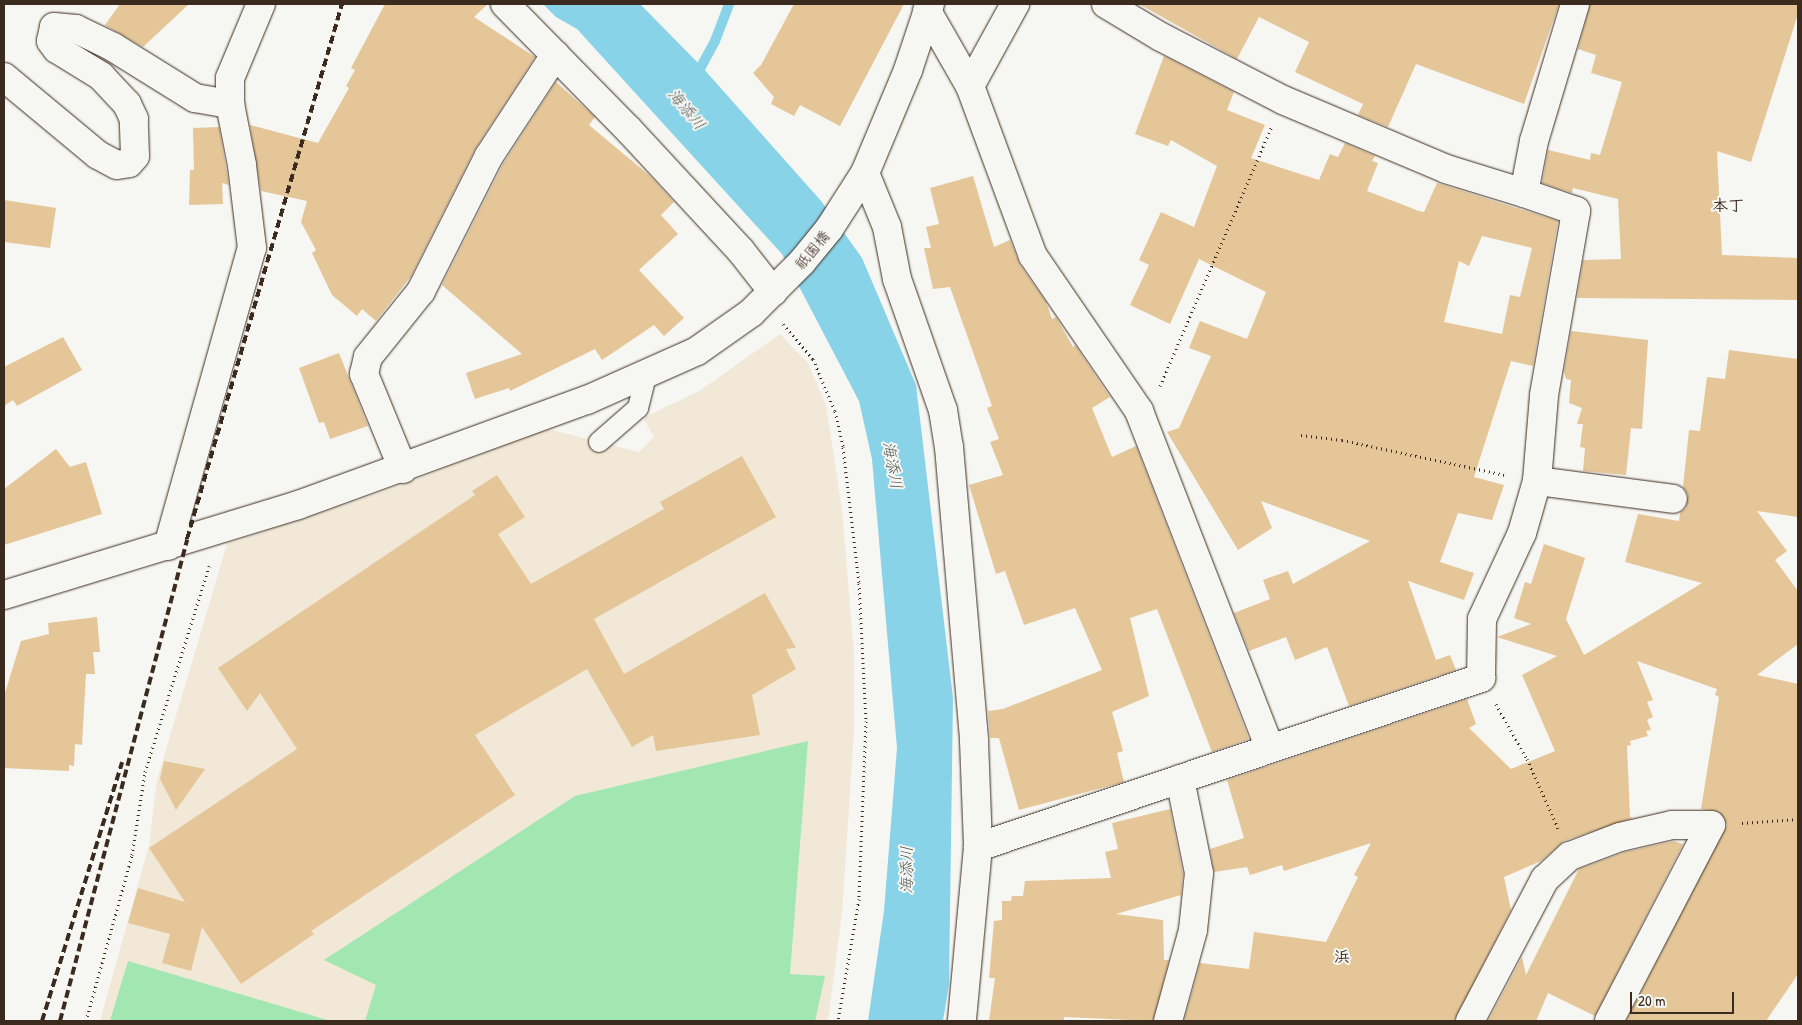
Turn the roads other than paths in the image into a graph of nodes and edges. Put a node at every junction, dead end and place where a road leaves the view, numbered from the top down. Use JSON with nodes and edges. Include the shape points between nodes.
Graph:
{"nodes":[{"id":1,"x":261,"y":4,"type":"edge"},
{"id":2,"x":505,"y":4,"type":"edge"},
{"id":3,"x":1015,"y":4,"type":"edge"},
{"id":4,"x":1106,"y":4,"type":"edge"},
{"id":5,"x":1575,"y":4,"type":"edge"},
{"id":6,"x":929,"y":8,"type":"edge"},
{"id":7,"x":555,"y":55,"type":"junction"},
{"id":8,"x":4,"y":77,"type":"edge"},
{"id":9,"x":970,"y":86,"type":"junction"},
{"id":10,"x":230,"y":104,"type":"junction"},
{"id":11,"x":865,"y":173,"type":"junction"},
{"id":12,"x":1524,"y":193,"type":"junction"},
{"id":13,"x":773,"y":293,"type":"junction"},
{"id":14,"x":646,"y":376,"type":"junction"},
{"id":15,"x":599,"y":442,"type":"dead end"},
{"id":16,"x":403,"y":469,"type":"junction"},
{"id":17,"x":1537,"y":482,"type":"junction"},
{"id":18,"x":1673,"y":499,"type":"dead end"},
{"id":19,"x":168,"y":546,"type":"junction"},
{"id":20,"x":4,"y":595,"type":"edge"},
{"id":21,"x":1270,"y":749,"type":"junction"},
{"id":22,"x":1180,"y":779,"type":"junction"},
{"id":23,"x":978,"y":847,"type":"junction"},
{"id":24,"x":962,"y":1021,"type":"edge"},
{"id":25,"x":1168,"y":1021,"type":"edge"},
{"id":26,"x":1470,"y":1021,"type":"edge"},
{"id":27,"x":1609,"y":1021,"type":"edge"}],
"edges":[{"from":1,"to":10,"type":"street","via":[[230,78]]},
{"from":2,"to":7,"type":"street"},
{"from":3,"to":9,"type":"street"},
{"from":4,"to":12,"type":"street","via":[[1161,37],[1283,100],[1446,169]]},
{"from":5,"to":12,"type":"street","via":[[1534,141]]},
{"from":6,"to":9,"type":"street"},
{"from":6,"to":11,"type":"street","name":"祇園橋","via":[[908,70]]},
{"from":7,"to":13,"type":"street","via":[[728,237]]},
{"from":7,"to":16,"type":"street","via":[[489,156],[421,291],[368,357],[364,374]]},
{"from":8,"to":10,"type":"street","via":[[98,155],[117,165],[129,163],[135,156],[134,119],[127,104],[101,76],[57,49],[51,41],[54,27],[76,29],[113,47],[195,98]]},
{"from":9,"to":21,"type":"street","via":[[1033,256],[1144,422]]},
{"from":10,"to":19,"type":"street","via":[[242,165],[252,248]]},
{"from":11,"to":13,"type":"street","name":"祇園橋","via":[[816,246]]},
{"from":11,"to":23,"type":"street","via":[[886,227],[897,279],[943,410],[972,722]]},
{"from":12,"to":17,"type":"street","via":[[1576,210],[1544,395]]},
{"from":13,"to":14,"type":"street","name":"祇園橋","via":[[696,351]]},
{"from":14,"to":15,"type":"lane","via":[[638,408]]},
{"from":14,"to":16,"type":"street","name":"祇園橋"},
{"from":16,"to":19,"type":"street","name":"祇園橋"},
{"from":17,"to":18,"type":"street"},
{"from":17,"to":21,"type":"street","via":[[1522,533],[1482,619],[1481,678]]},
{"from":19,"to":20,"type":"street","name":"祇園橋"},
{"from":21,"to":22,"type":"street"},
{"from":22,"to":23,"type":"street"},
{"from":22,"to":25,"type":"street","via":[[1199,873],[1193,930]]},
{"from":23,"to":24,"type":"street"},
{"from":26,"to":27,"type":"street","via":[[1545,879],[1570,856],[1620,837],[1672,825],[1711,825]]}]}
